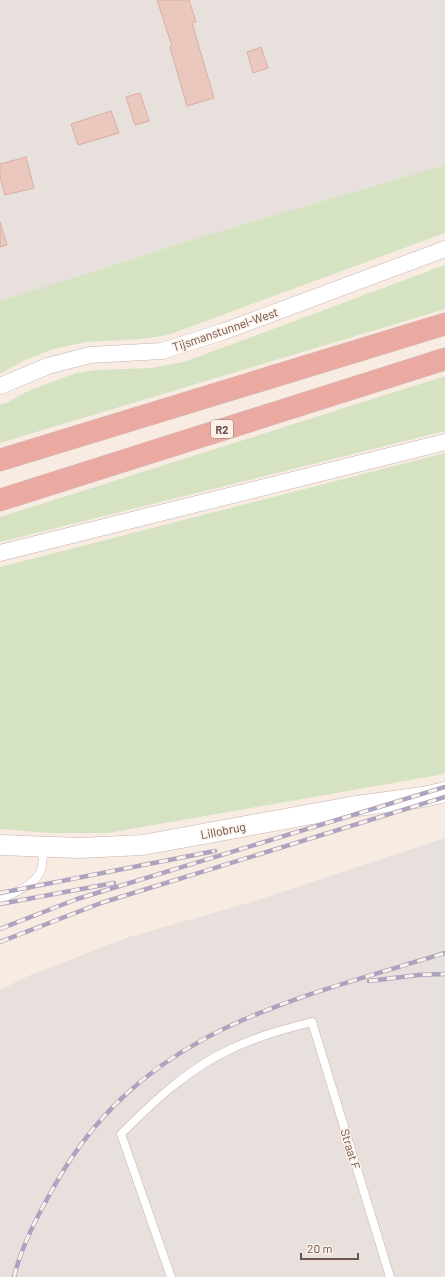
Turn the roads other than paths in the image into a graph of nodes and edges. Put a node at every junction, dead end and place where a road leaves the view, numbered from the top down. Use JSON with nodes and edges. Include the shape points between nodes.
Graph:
{"nodes":[{"id":1,"x":445,"y":249,"type":"edge"},
{"id":2,"x":445,"y":324,"type":"edge"},
{"id":3,"x":445,"y":359,"type":"edge"},
{"id":4,"x":0,"y":386,"type":"edge"},
{"id":5,"x":445,"y":442,"type":"edge"},
{"id":6,"x":0,"y":460,"type":"edge"},
{"id":7,"x":0,"y":500,"type":"edge"},
{"id":8,"x":0,"y":553,"type":"edge"},
{"id":9,"x":445,"y":792,"type":"edge"},
{"id":10,"x":0,"y":845,"type":"edge"},
{"id":11,"x":43,"y":847,"type":"junction"},
{"id":12,"x":0,"y":900,"type":"edge"},
{"id":13,"x":171,"y":1277,"type":"edge"},
{"id":14,"x":390,"y":1277,"type":"edge"}],
"edges":[{"from":1,"to":4,"type":"street","name":"Tijsmanstunnel-West","via":[[222,332],[162,351],[90,355],[48,366]]},
{"from":2,"to":6,"type":"highway"},
{"from":3,"to":7,"type":"highway","number":"R2"},
{"from":5,"to":8,"type":"street"},
{"from":9,"to":11,"type":"street","name":"Lillobrug","via":[[342,808],[143,845]]},
{"from":10,"to":11,"type":"street","name":"Lillobrug"},
{"from":11,"to":12,"type":"lane","via":[[41,869],[37,877],[30,884]]},
{"from":13,"to":14,"type":"lane","name":"Straat F","via":[[121,1134],[160,1096],[203,1065],[239,1045],[267,1034],[312,1022]]}]}
